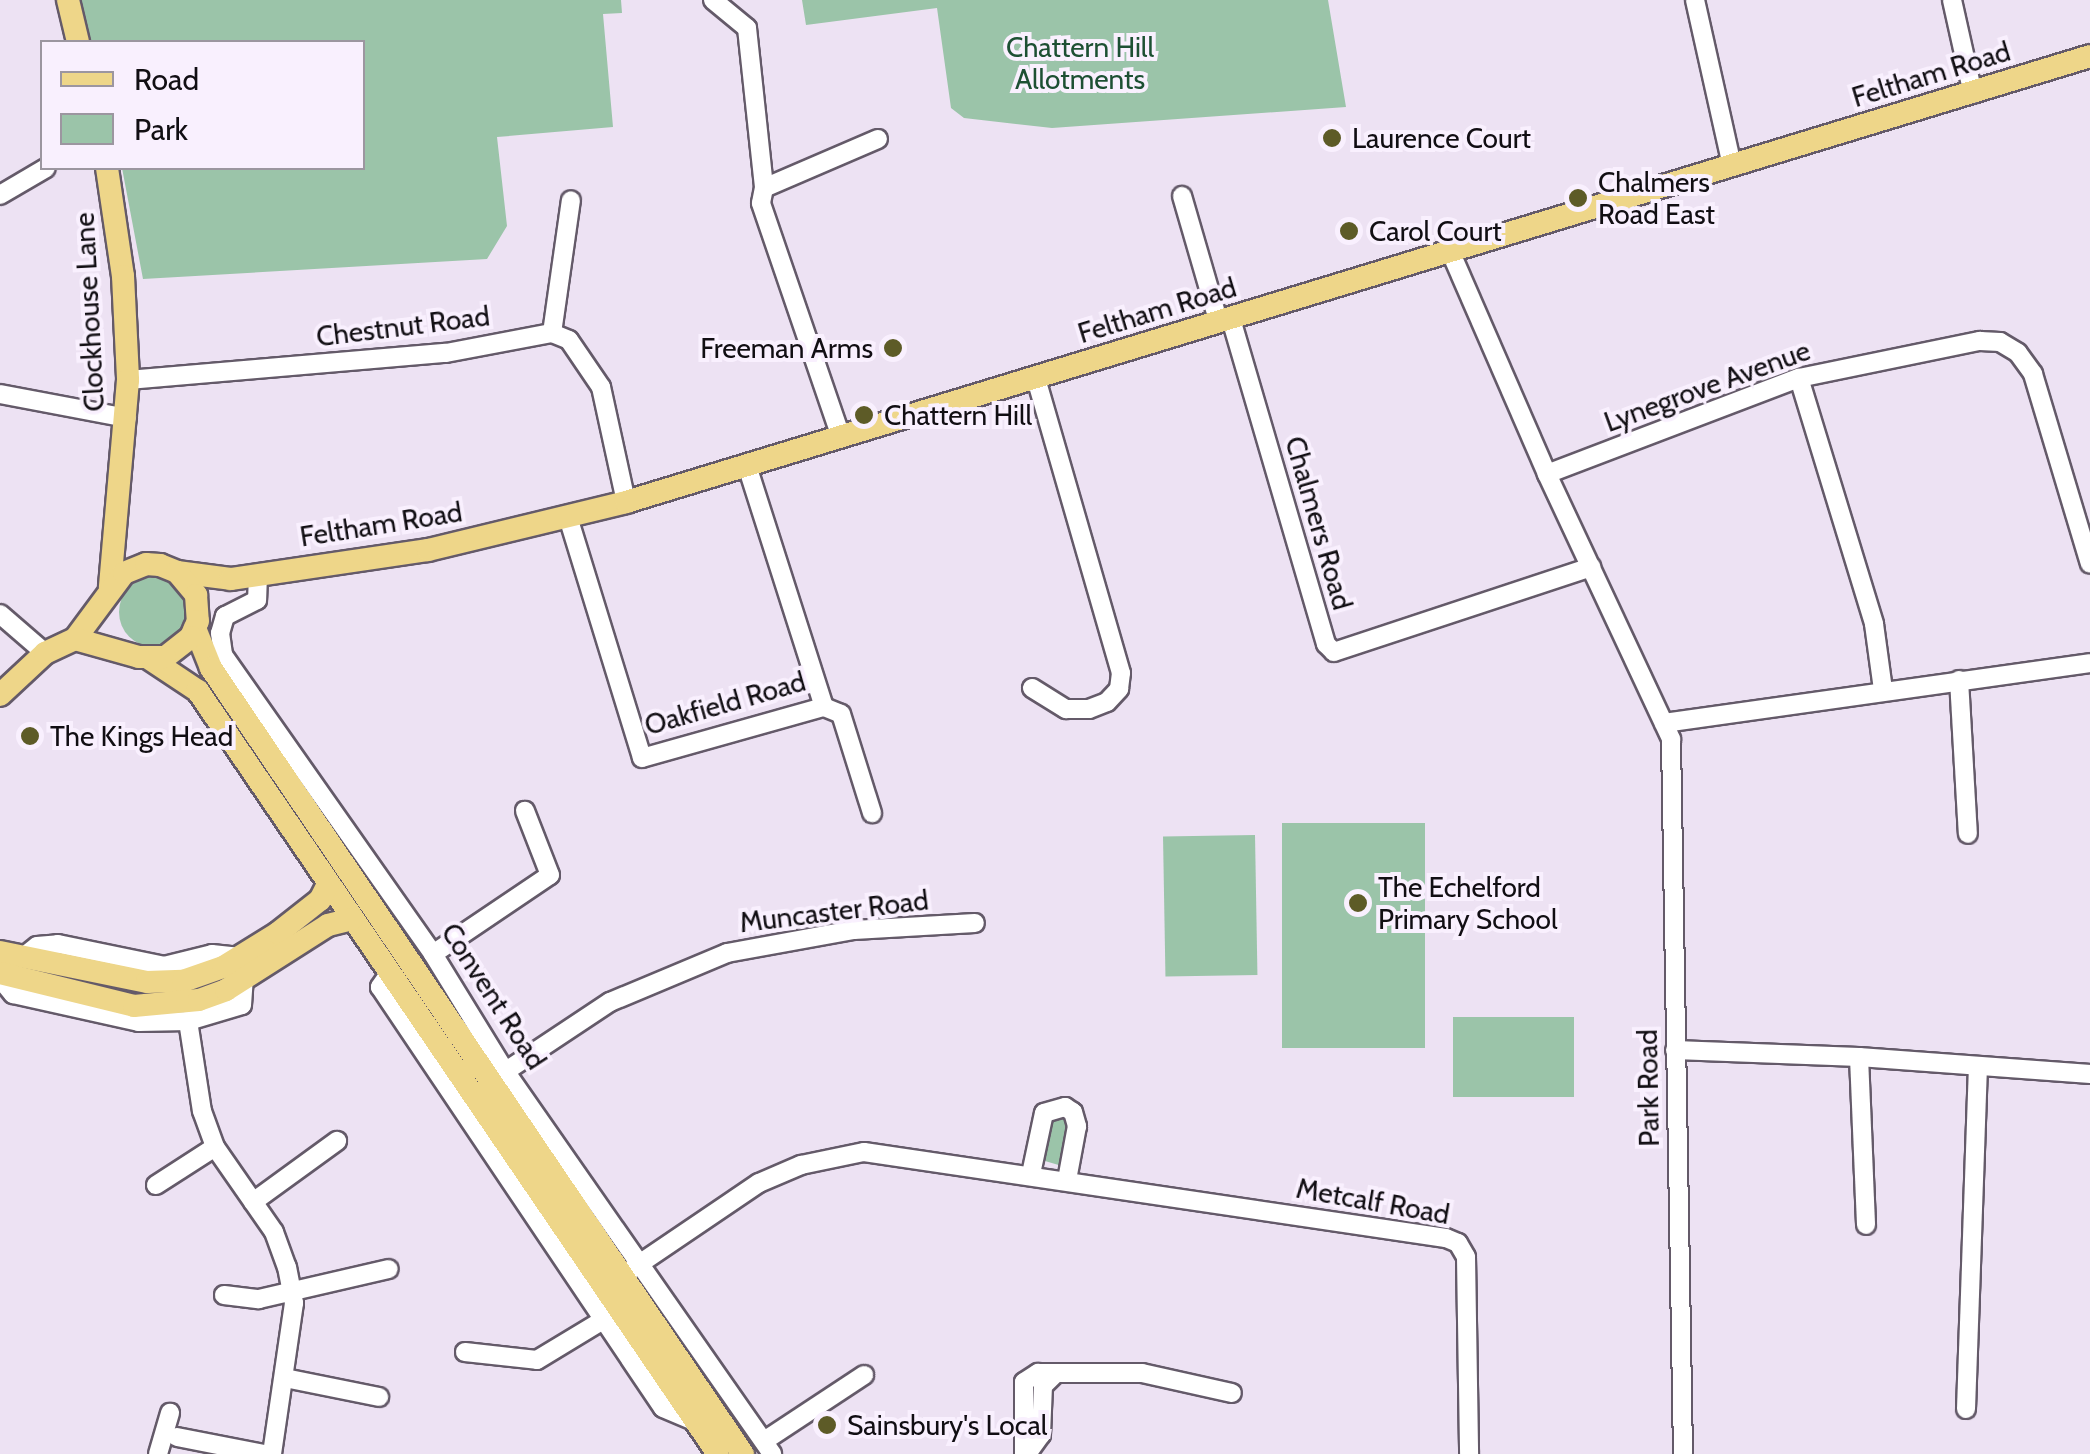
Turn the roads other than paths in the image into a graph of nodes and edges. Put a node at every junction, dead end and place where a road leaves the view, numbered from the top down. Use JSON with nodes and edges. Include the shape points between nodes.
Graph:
{"nodes":[{"id":1,"x":68,"y":0,"type":"edge"},
{"id":2,"x":713,"y":0,"type":"edge"},
{"id":3,"x":1695,"y":0,"type":"edge"},
{"id":4,"x":1952,"y":0,"type":"edge"},
{"id":5,"x":78,"y":40,"type":"edge"},
{"id":6,"x":2090,"y":56,"type":"edge"},
{"id":7,"x":1973,"y":94,"type":"junction"},
{"id":8,"x":878,"y":138,"type":"dead end"},
{"id":9,"x":1732,"y":166,"type":"junction"},
{"id":10,"x":42,"y":170,"type":"edge"},
{"id":11,"x":107,"y":170,"type":"edge"},
{"id":12,"x":764,"y":188,"type":"junction"},
{"id":13,"x":0,"y":194,"type":"edge"},
{"id":14,"x":1182,"y":196,"type":"dead end"},
{"id":15,"x":571,"y":200,"type":"dead end"},
{"id":16,"x":1451,"y":253,"type":"junction"},
{"id":17,"x":1225,"y":321,"type":"junction"},
{"id":18,"x":552,"y":334,"type":"junction"},
{"id":19,"x":1036,"y":378,"type":"junction"},
{"id":20,"x":1798,"y":378,"type":"junction"},
{"id":21,"x":128,"y":380,"type":"junction"},
{"id":22,"x":0,"y":394,"type":"edge"},
{"id":23,"x":127,"y":418,"type":"junction"},
{"id":24,"x":842,"y":438,"type":"junction"},
{"id":25,"x":747,"y":466,"type":"junction"},
{"id":26,"x":1547,"y":474,"type":"junction"},
{"id":27,"x":626,"y":502,"type":"junction"},
{"id":28,"x":116,"y":512,"type":"junction"},
{"id":29,"x":568,"y":517,"type":"junction"},
{"id":30,"x":146,"y":564,"type":"junction"},
{"id":31,"x":2090,"y":564,"type":"edge"},
{"id":32,"x":1591,"y":567,"type":"junction"},
{"id":33,"x":177,"y":572,"type":"junction"},
{"id":34,"x":258,"y":574,"type":"junction"},
{"id":35,"x":230,"y":579,"type":"junction"},
{"id":36,"x":108,"y":594,"type":"junction"},
{"id":37,"x":0,"y":614,"type":"edge"},
{"id":38,"x":196,"y":624,"type":"junction"},
{"id":39,"x":75,"y":639,"type":"junction"},
{"id":40,"x":126,"y":651,"type":"junction"},
{"id":41,"x":45,"y":653,"type":"junction"},
{"id":42,"x":150,"y":658,"type":"junction"},
{"id":43,"x":2090,"y":663,"type":"edge"},
{"id":44,"x":1959,"y":680,"type":"junction"},
{"id":45,"x":1032,"y":688,"type":"dead end"},
{"id":46,"x":1882,"y":690,"type":"junction"},
{"id":47,"x":0,"y":695,"type":"edge"},
{"id":48,"x":824,"y":707,"type":"junction"},
{"id":49,"x":1664,"y":722,"type":"junction"},
{"id":50,"x":524,"y":811,"type":"dead end"},
{"id":51,"x":872,"y":813,"type":"dead end"},
{"id":52,"x":1968,"y":834,"type":"dead end"},
{"id":53,"x":328,"y":884,"type":"junction"},
{"id":54,"x":352,"y":918,"type":"junction"},
{"id":55,"x":975,"y":923,"type":"dead end"},
{"id":56,"x":11,"y":954,"type":"edge"},
{"id":57,"x":432,"y":954,"type":"junction"},
{"id":58,"x":242,"y":968,"type":"junction"},
{"id":59,"x":388,"y":974,"type":"junction"},
{"id":60,"x":0,"y":976,"type":"edge"},
{"id":61,"x":188,"y":1021,"type":"junction"},
{"id":62,"x":1675,"y":1050,"type":"junction"},
{"id":63,"x":1860,"y":1057,"type":"junction"},
{"id":64,"x":1978,"y":1066,"type":"junction"},
{"id":65,"x":2090,"y":1074,"type":"edge"},
{"id":66,"x":499,"y":1076,"type":"junction"},
{"id":67,"x":337,"y":1141,"type":"dead end"},
{"id":68,"x":215,"y":1147,"type":"junction"},
{"id":69,"x":1031,"y":1174,"type":"junction"},
{"id":70,"x":1068,"y":1180,"type":"junction"},
{"id":71,"x":156,"y":1184,"type":"dead end"},
{"id":72,"x":253,"y":1202,"type":"junction"},
{"id":73,"x":1866,"y":1224,"type":"dead end"},
{"id":74,"x":389,"y":1269,"type":"dead end"},
{"id":75,"x":632,"y":1269,"type":"junction"},
{"id":76,"x":292,"y":1293,"type":"junction"},
{"id":77,"x":224,"y":1295,"type":"dead end"},
{"id":78,"x":602,"y":1320,"type":"junction"},
{"id":79,"x":465,"y":1352,"type":"dead end"},
{"id":80,"x":864,"y":1376,"type":"dead end"},
{"id":81,"x":285,"y":1378,"type":"junction"},
{"id":82,"x":1232,"y":1393,"type":"dead end"},
{"id":83,"x":380,"y":1397,"type":"dead end"},
{"id":84,"x":1966,"y":1409,"type":"dead end"},
{"id":85,"x":170,"y":1413,"type":"dead end"},
{"id":86,"x":697,"y":1422,"type":"junction"},
{"id":87,"x":177,"y":1438,"type":"dead end"},
{"id":88,"x":768,"y":1448,"type":"edge"},
{"id":89,"x":158,"y":1454,"type":"edge"},
{"id":90,"x":264,"y":1454,"type":"edge"},
{"id":91,"x":272,"y":1454,"type":"edge"},
{"id":92,"x":718,"y":1454,"type":"edge"},
{"id":93,"x":743,"y":1454,"type":"edge"},
{"id":94,"x":1025,"y":1454,"type":"edge"},
{"id":95,"x":1469,"y":1454,"type":"edge"},
{"id":96,"x":1682,"y":1454,"type":"edge"}],
"edges":[{"from":1,"to":5,"type":"main road"},
{"from":2,"to":12,"type":"street","via":[[747,28]]},
{"from":3,"to":9,"type":"street"},
{"from":4,"to":7,"type":"street"},
{"from":6,"to":7,"type":"main road","name":"Feltham Road"},
{"from":7,"to":9,"type":"main road","name":"Feltham Road"},
{"from":8,"to":12,"type":"street"},
{"from":9,"to":16,"type":"main road","name":"Feltham Road"},
{"from":10,"to":13,"type":"street"},
{"from":11,"to":21,"type":"main road","name":"Clockhouse Lane","via":[[123,276]]},
{"from":12,"to":24,"type":"street","via":[[761,202]]},
{"from":14,"to":17,"type":"street"},
{"from":15,"to":18,"type":"street"},
{"from":16,"to":17,"type":"main road","name":"Feltham Road"},
{"from":16,"to":26,"type":"street"},
{"from":17,"to":19,"type":"main road","name":"Feltham Road"},
{"from":17,"to":32,"type":"street","name":"Chalmers Road","via":[[1326,644],[1334,652]]},
{"from":18,"to":21,"type":"street","name":"Chestnut Road","via":[[446,354]]},
{"from":18,"to":27,"type":"street","via":[[569,340],[600,387]]},
{"from":19,"to":24,"type":"main road","name":"Feltham Road"},
{"from":19,"to":45,"type":"street","via":[[1122,673],[1107,702],[1089,708],[1066,709]]},
{"from":20,"to":26,"type":"street","name":"Lynegrove Avenue"},
{"from":20,"to":31,"type":"street","name":"Lynegrove Avenue","via":[[1980,341],[2000,342],[2018,353],[2033,374]]},
{"from":20,"to":46,"type":"street","via":[[1874,624]]},
{"from":21,"to":23,"type":"main road","name":"Clockhouse Lane"},
{"from":22,"to":23,"type":"street"},
{"from":23,"to":28,"type":"main road","name":"Clockhouse Lane"},
{"from":24,"to":25,"type":"main road","name":"Feltham Road"},
{"from":25,"to":27,"type":"main road","name":"Feltham Road"},
{"from":25,"to":48,"type":"street","name":"Oakfield Road"},
{"from":26,"to":32,"type":"street"},
{"from":27,"to":29,"type":"main road","name":"Feltham Road"},
{"from":28,"to":30,"type":"main road"},
{"from":28,"to":36,"type":"main road","name":"Clockhouse Lane"},
{"from":29,"to":34,"type":"main road","name":"Feltham Road","via":[[428,550]]},
{"from":29,"to":48,"type":"street","name":"Oakfield Road","via":[[642,758]]},
{"from":30,"to":33,"type":"main road"},
{"from":30,"to":36,"type":"main road","via":[[124,573]]},
{"from":32,"to":49,"type":"street"},
{"from":33,"to":35,"type":"main road","name":"Feltham Road"},
{"from":33,"to":38,"type":"main road","via":[[196,596]]},
{"from":34,"to":35,"type":"main road","name":"Feltham Road"},
{"from":34,"to":57,"type":"street","name":"Convent Road","via":[[257,600],[225,616],[223,656]]},
{"from":35,"to":38,"type":"main road"},
{"from":36,"to":39,"type":"main road"},
{"from":36,"to":40,"type":"main road","via":[[106,626]]},
{"from":37,"to":41,"type":"street"},
{"from":38,"to":42,"type":"main road","via":[[183,646]]},
{"from":38,"to":66,"type":"main road","name":"Convent Road","via":[[211,668]]},
{"from":39,"to":40,"type":"main road"},
{"from":39,"to":41,"type":"main road"},
{"from":40,"to":42,"type":"main road"},
{"from":41,"to":47,"type":"main road"},
{"from":42,"to":53,"type":"main road","via":[[198,691]]},
{"from":43,"to":44,"type":"street"},
{"from":44,"to":46,"type":"street"},
{"from":44,"to":52,"type":"street"},
{"from":46,"to":49,"type":"street"},
{"from":48,"to":51,"type":"street","via":[[841,714]]},
{"from":49,"to":62,"type":"street","name":"Park Road","via":[[1671,739]]},
{"from":50,"to":57,"type":"street","via":[[550,875]]},
{"from":53,"to":54,"type":"main road"},
{"from":53,"to":58,"type":"main road","via":[[320,900]]},
{"from":54,"to":58,"type":"main road"},
{"from":54,"to":59,"type":"main road"},
{"from":55,"to":66,"type":"street","name":"Muncaster Road","via":[[854,930],[727,952],[610,1002]]},
{"from":56,"to":58,"type":"main road","via":[[147,982]]},
{"from":57,"to":66,"type":"street","name":"Convent Road"},
{"from":58,"to":60,"type":"main road","via":[[199,1000],[134,1006]]},
{"from":58,"to":61,"type":"street","via":[[242,1005]]},
{"from":59,"to":78,"type":"street","via":[[380,988]]},
{"from":59,"to":86,"type":"main road"},
{"from":60,"to":61,"type":"street","via":[[13,994],[140,1022]]},
{"from":61,"to":68,"type":"street","via":[[202,1111]]},
{"from":62,"to":63,"type":"street"},
{"from":62,"to":96,"type":"street","name":"Park Road"},
{"from":63,"to":64,"type":"street"},
{"from":63,"to":73,"type":"street"},
{"from":64,"to":65,"type":"street"},
{"from":64,"to":84,"type":"street"},
{"from":66,"to":75,"type":"main road","name":"Convent Road"},
{"from":67,"to":72,"type":"street"},
{"from":68,"to":71,"type":"street"},
{"from":68,"to":72,"type":"street"},
{"from":69,"to":70,"type":"street","name":"Metcalf Road"},
{"from":69,"to":70,"type":"street","via":[[1044,1112],[1064,1107],[1077,1126]]},
{"from":69,"to":75,"type":"street","name":"Metcalf Road","via":[[894,1153],[834,1156],[759,1184]]},
{"from":70,"to":95,"type":"street","name":"Metcalf Road","via":[[1458,1243],[1466,1257]]},
{"from":72,"to":76,"type":"street","via":[[274,1232]]},
{"from":74,"to":76,"type":"street"},
{"from":75,"to":88,"type":"street","name":"Convent Road"},
{"from":75,"to":93,"type":"main road","name":"Convent Road"},
{"from":76,"to":77,"type":"street"},
{"from":76,"to":81,"type":"street"},
{"from":78,"to":79,"type":"street","via":[[537,1360]]},
{"from":78,"to":86,"type":"street","via":[[663,1408]]},
{"from":80,"to":88,"type":"street"},
{"from":81,"to":83,"type":"street"},
{"from":81,"to":91,"type":"street"},
{"from":82,"to":94,"type":"street","via":[[1142,1373],[1056,1373],[1043,1386],[1041,1435]]},
{"from":85,"to":89,"type":"street"},
{"from":86,"to":92,"type":"main road"},
{"from":87,"to":90,"type":"street"}]}
